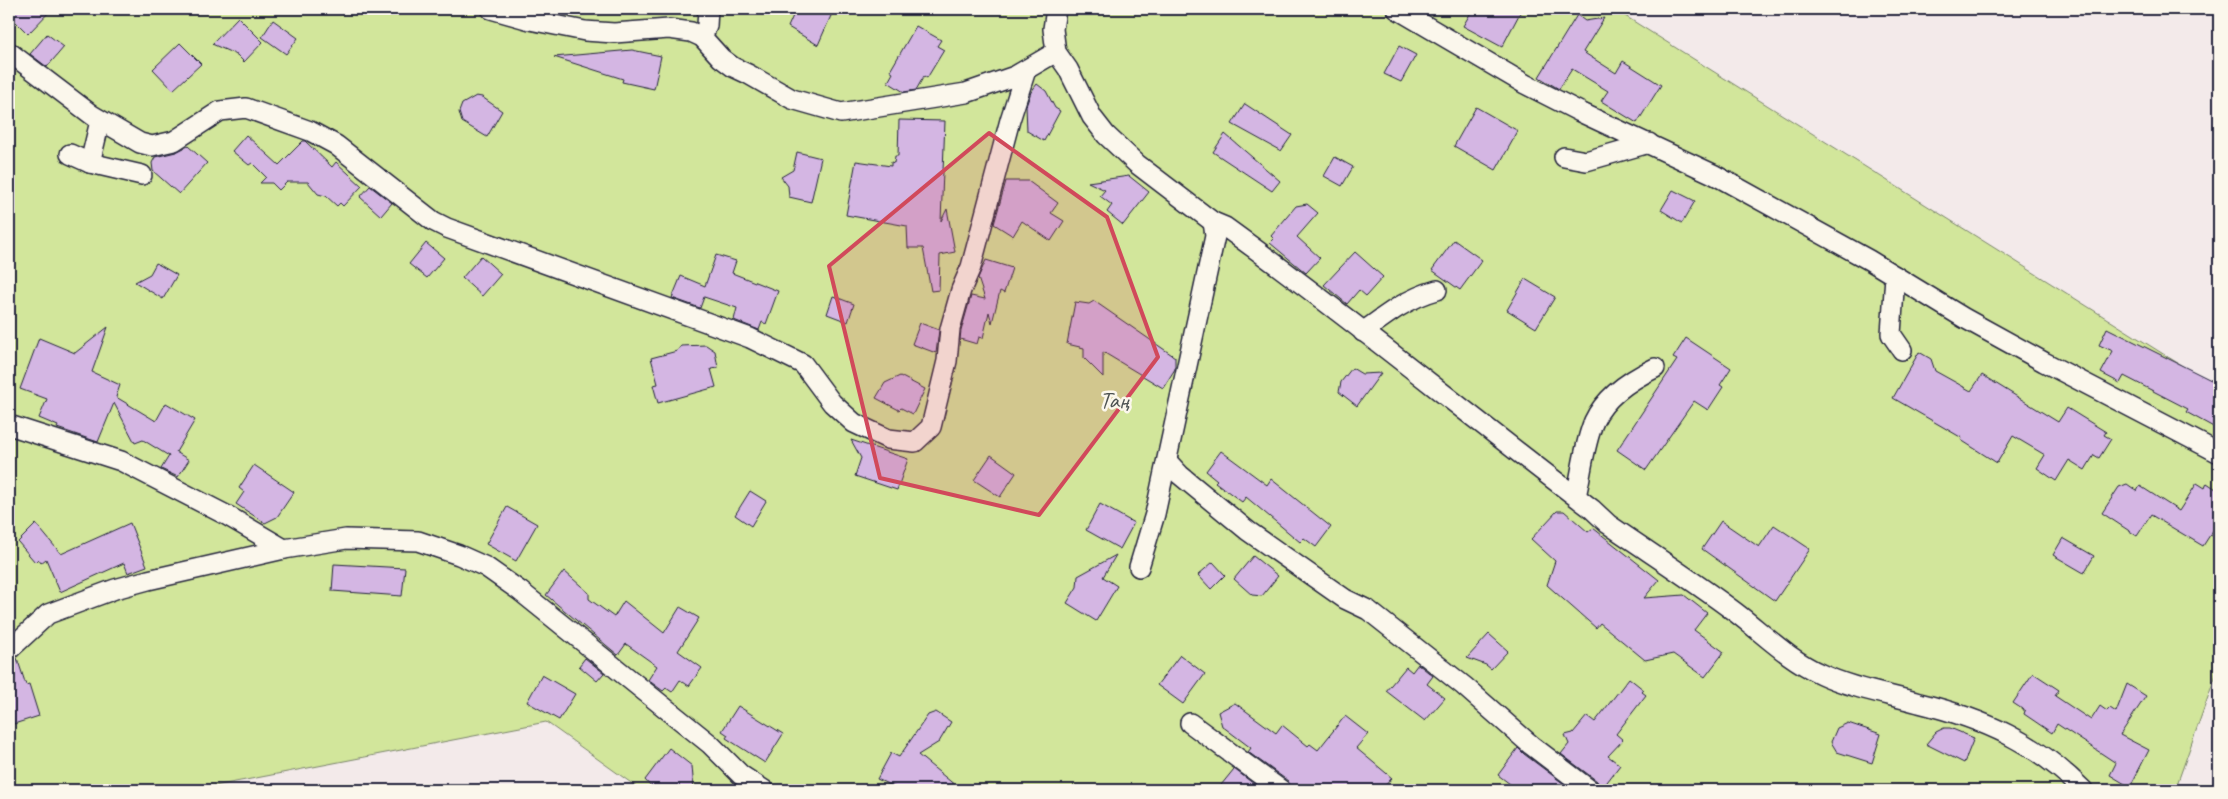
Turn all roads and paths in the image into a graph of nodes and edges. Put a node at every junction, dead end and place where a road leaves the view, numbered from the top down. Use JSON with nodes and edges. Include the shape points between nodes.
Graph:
{"nodes":[{"id":1,"x":491,"y":9,"type":"edge"},
{"id":2,"x":708,"y":9,"type":"edge"},
{"id":3,"x":1056,"y":9,"type":"edge"},
{"id":4,"x":1397,"y":9,"type":"edge"},
{"id":5,"x":702,"y":36,"type":"junction"},
{"id":6,"x":9,"y":52,"type":"edge"},
{"id":7,"x":1056,"y":52,"type":"junction"},
{"id":8,"x":1026,"y":70,"type":"junction"},
{"id":9,"x":100,"y":121,"type":"junction"},
{"id":10,"x":1649,"y":143,"type":"junction"},
{"id":11,"x":70,"y":154,"type":"dead end"},
{"id":12,"x":1564,"y":157,"type":"dead end"},
{"id":13,"x":90,"y":163,"type":"junction"},
{"id":14,"x":142,"y":175,"type":"dead end"},
{"id":15,"x":1213,"y":222,"type":"junction"},
{"id":16,"x":1894,"y":276,"type":"junction"},
{"id":17,"x":1437,"y":290,"type":"dead end"},
{"id":18,"x":1363,"y":332,"type":"junction"},
{"id":19,"x":1902,"y":350,"type":"dead end"},
{"id":20,"x":1655,"y":368,"type":"dead end"},
{"id":21,"x":9,"y":425,"type":"edge"},
{"id":22,"x":2219,"y":453,"type":"edge"},
{"id":23,"x":1167,"y":461,"type":"junction"},
{"id":24,"x":1576,"y":496,"type":"junction"},
{"id":25,"x":284,"y":549,"type":"junction"},
{"id":26,"x":1139,"y":567,"type":"dead end"},
{"id":27,"x":9,"y":650,"type":"edge"},
{"id":28,"x":1190,"y":723,"type":"dead end"},
{"id":29,"x":764,"y":790,"type":"edge"},
{"id":30,"x":1281,"y":790,"type":"edge"},
{"id":31,"x":1590,"y":790,"type":"edge"},
{"id":32,"x":2083,"y":790,"type":"edge"}],
"edges":[{"from":1,"to":5,"type":"street","via":[[585,31],[614,33],[669,29]]},
{"from":2,"to":5,"type":"street","via":[[707,26]]},
{"from":3,"to":7,"type":"street","via":[[1053,29]]},
{"from":4,"to":10,"type":"street","via":[[1525,84]]},
{"from":5,"to":8,"type":"street","via":[[733,67],[792,100],[841,112],[966,93]]},
{"from":6,"to":9,"type":"street"},
{"from":7,"to":8,"type":"street"},
{"from":7,"to":15,"type":"street","via":[[1092,117],[1106,135],[1137,164]]},
{"from":8,"to":9,"type":"street","via":[[971,267],[950,329],[931,427],[915,442],[888,439],[854,422],[832,403],[803,364],[750,338],[440,224],[336,145],[310,131],[246,108],[220,111],[174,141],[152,146],[140,144]]},
{"from":9,"to":13,"type":"street"},
{"from":10,"to":12,"type":"street","via":[[1586,161]]},
{"from":10,"to":16,"type":"street","via":[[1776,208]]},
{"from":11,"to":13,"type":"street"},
{"from":13,"to":14,"type":"street"},
{"from":15,"to":18,"type":"street","via":[[1298,280]]},
{"from":15,"to":23,"type":"street","via":[[1215,236]]},
{"from":16,"to":19,"type":"street","via":[[1890,334]]},
{"from":16,"to":22,"type":"street","via":[[2044,362]]},
{"from":17,"to":18,"type":"street","via":[[1398,306]]},
{"from":18,"to":24,"type":"street"},
{"from":20,"to":24,"type":"street","via":[[1620,389],[1595,420]]},
{"from":21,"to":25,"type":"street","via":[[121,461]]},
{"from":23,"to":26,"type":"street"},
{"from":23,"to":31,"type":"street","via":[[1248,531],[1345,599],[1368,610]]},
{"from":24,"to":32,"type":"street","via":[[1608,524],[1735,612],[1799,662],[1822,674],[1955,712],[2013,736],[2044,755]]},
{"from":25,"to":27,"type":"street","via":[[148,580],[68,605],[48,614]]},
{"from":25,"to":29,"type":"street","via":[[346,539],[418,541],[486,567],[710,744],[741,775]]},
{"from":28,"to":30,"type":"street"}]}
